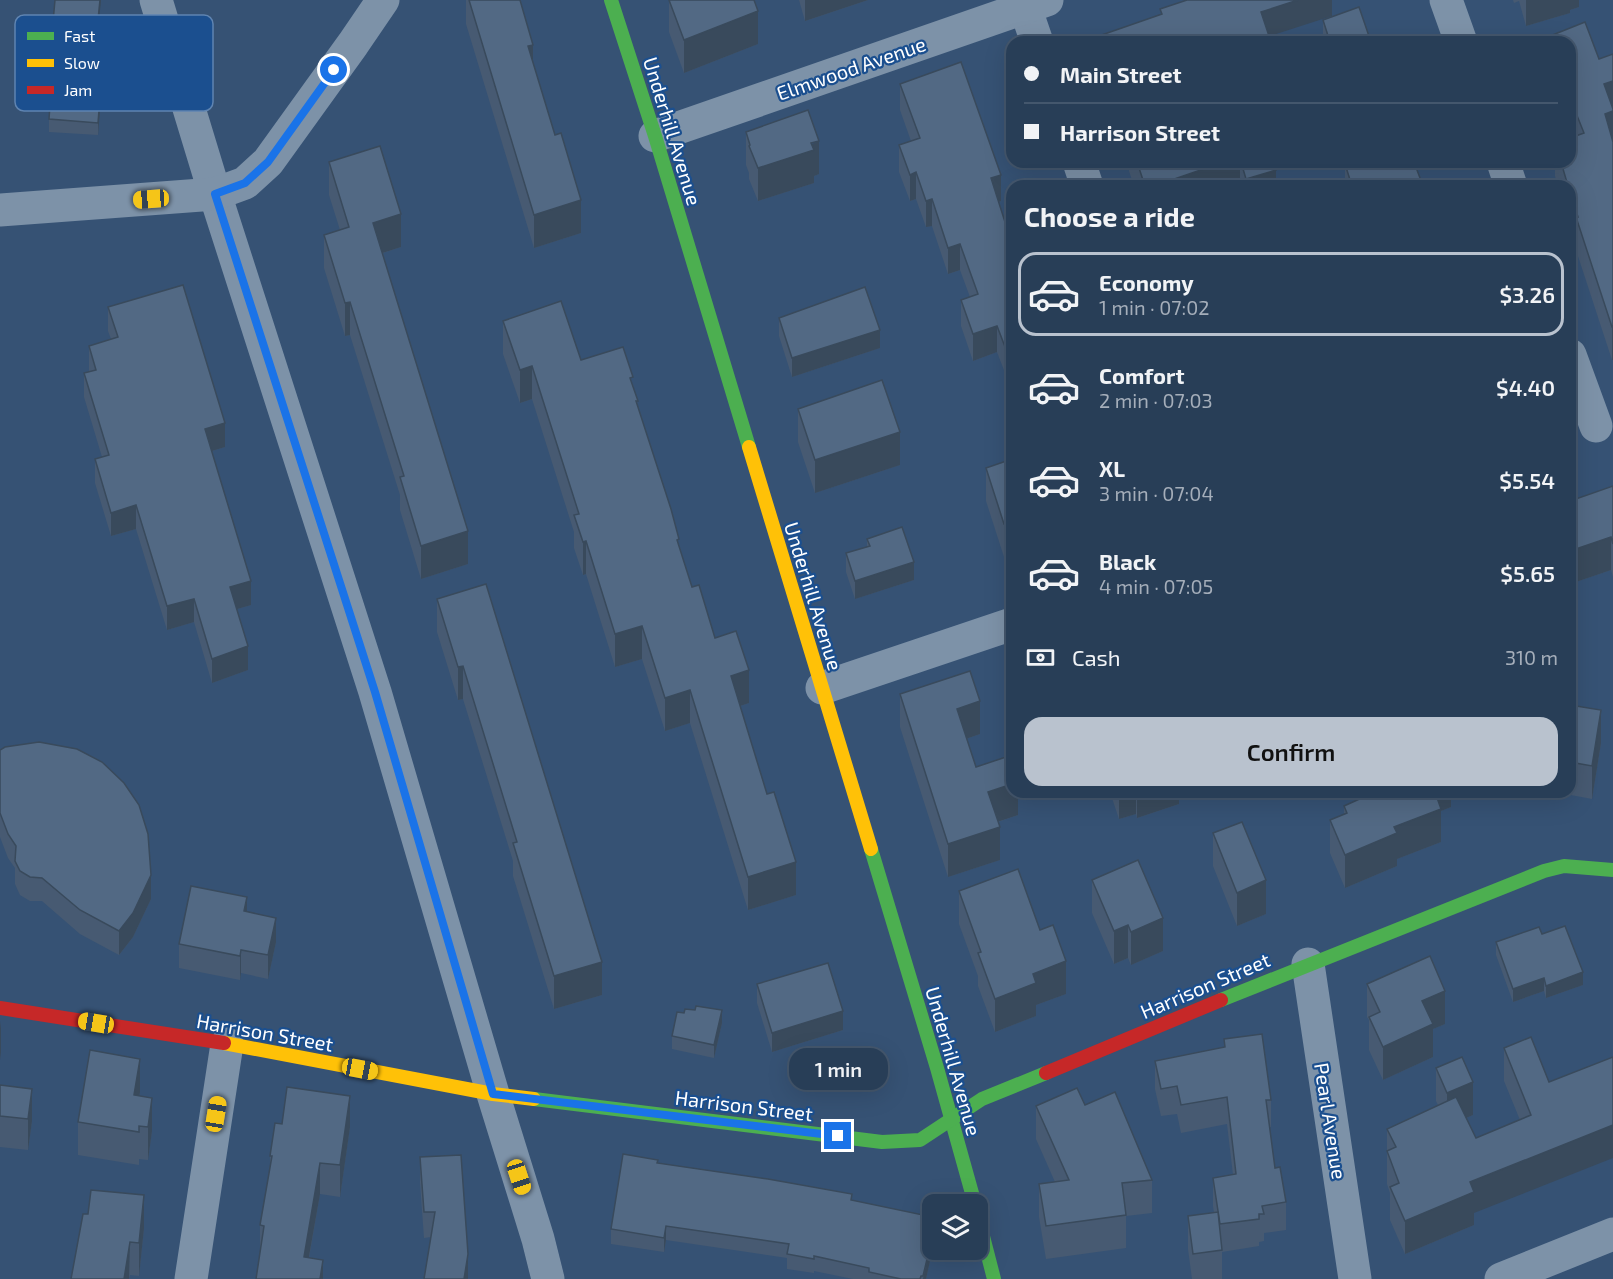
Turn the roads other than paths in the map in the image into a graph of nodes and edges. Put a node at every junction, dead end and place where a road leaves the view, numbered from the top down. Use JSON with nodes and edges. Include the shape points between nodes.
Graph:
{"nodes":[{"id":1,"x":156,"y":0,"type":"edge"},
{"id":2,"x":383,"y":0,"type":"edge"},
{"id":3,"x":611,"y":0,"type":"edge"},
{"id":4,"x":1446,"y":0,"type":"edge"},
{"id":5,"x":1036,"y":4,"type":"edge"},
{"id":6,"x":161,"y":15,"type":"edge"},
{"id":7,"x":1037,"y":36,"type":"edge"},
{"id":8,"x":1459,"y":36,"type":"edge"},
{"id":9,"x":190,"y":111,"type":"edge"},
{"id":10,"x":655,"y":136,"type":"junction"},
{"id":11,"x":215,"y":194,"type":"junction"},
{"id":12,"x":0,"y":210,"type":"edge"},
{"id":13,"x":1576,"y":374,"type":"edge"},
{"id":14,"x":1593,"y":427,"type":"edge"},
{"id":15,"x":1006,"y":626,"type":"edge"},
{"id":16,"x":822,"y":688,"type":"junction"},
{"id":17,"x":1613,"y":870,"type":"edge"},
{"id":18,"x":1308,"y":964,"type":"junction"},
{"id":19,"x":0,"y":1008,"type":"edge"},
{"id":20,"x":226,"y":1044,"type":"junction"},
{"id":21,"x":493,"y":1094,"type":"junction"},
{"id":22,"x":951,"y":1120,"type":"junction"},
{"id":23,"x":972,"y":1194,"type":"edge"},
{"id":24,"x":1613,"y":1234,"type":"edge"},
{"id":25,"x":988,"y":1256,"type":"edge"},
{"id":26,"x":191,"y":1279,"type":"edge"},
{"id":27,"x":548,"y":1279,"type":"edge"},
{"id":28,"x":994,"y":1279,"type":"edge"},
{"id":29,"x":1355,"y":1279,"type":"edge"},
{"id":30,"x":1501,"y":1279,"type":"edge"}],
"edges":[{"from":1,"to":6,"type":"street"},
{"from":2,"to":11,"type":"street","via":[[268,162],[245,183]]},
{"from":3,"to":10,"type":"street","name":"Underhill Avenue"},
{"from":4,"to":8,"type":"street"},
{"from":5,"to":7,"type":"street"},
{"from":5,"to":10,"type":"street","name":"Elmwood Avenue"},
{"from":9,"to":11,"type":"street"},
{"from":10,"to":16,"type":"street","name":"Underhill Avenue"},
{"from":11,"to":12,"type":"street"},
{"from":11,"to":21,"type":"street","via":[[375,692]]},
{"from":13,"to":14,"type":"street"},
{"from":15,"to":16,"type":"street"},
{"from":16,"to":22,"type":"street","name":"Underhill Avenue"},
{"from":17,"to":18,"type":"street","name":"Harrison Street","via":[[1564,866],[1544,871]]},
{"from":18,"to":22,"type":"street","name":"Harrison Street","via":[[982,1099]]},
{"from":18,"to":29,"type":"street","name":"Pearl Avenue"},
{"from":19,"to":20,"type":"street","name":"Harrison Street"},
{"from":20,"to":21,"type":"street","name":"Harrison Street"},
{"from":20,"to":26,"type":"street"},
{"from":21,"to":22,"type":"street","name":"Harrison Street","via":[[882,1142],[921,1140]]},
{"from":21,"to":27,"type":"street"},
{"from":22,"to":23,"type":"street","name":"Underhill Avenue"},
{"from":24,"to":30,"type":"street"},
{"from":25,"to":28,"type":"street"}]}
